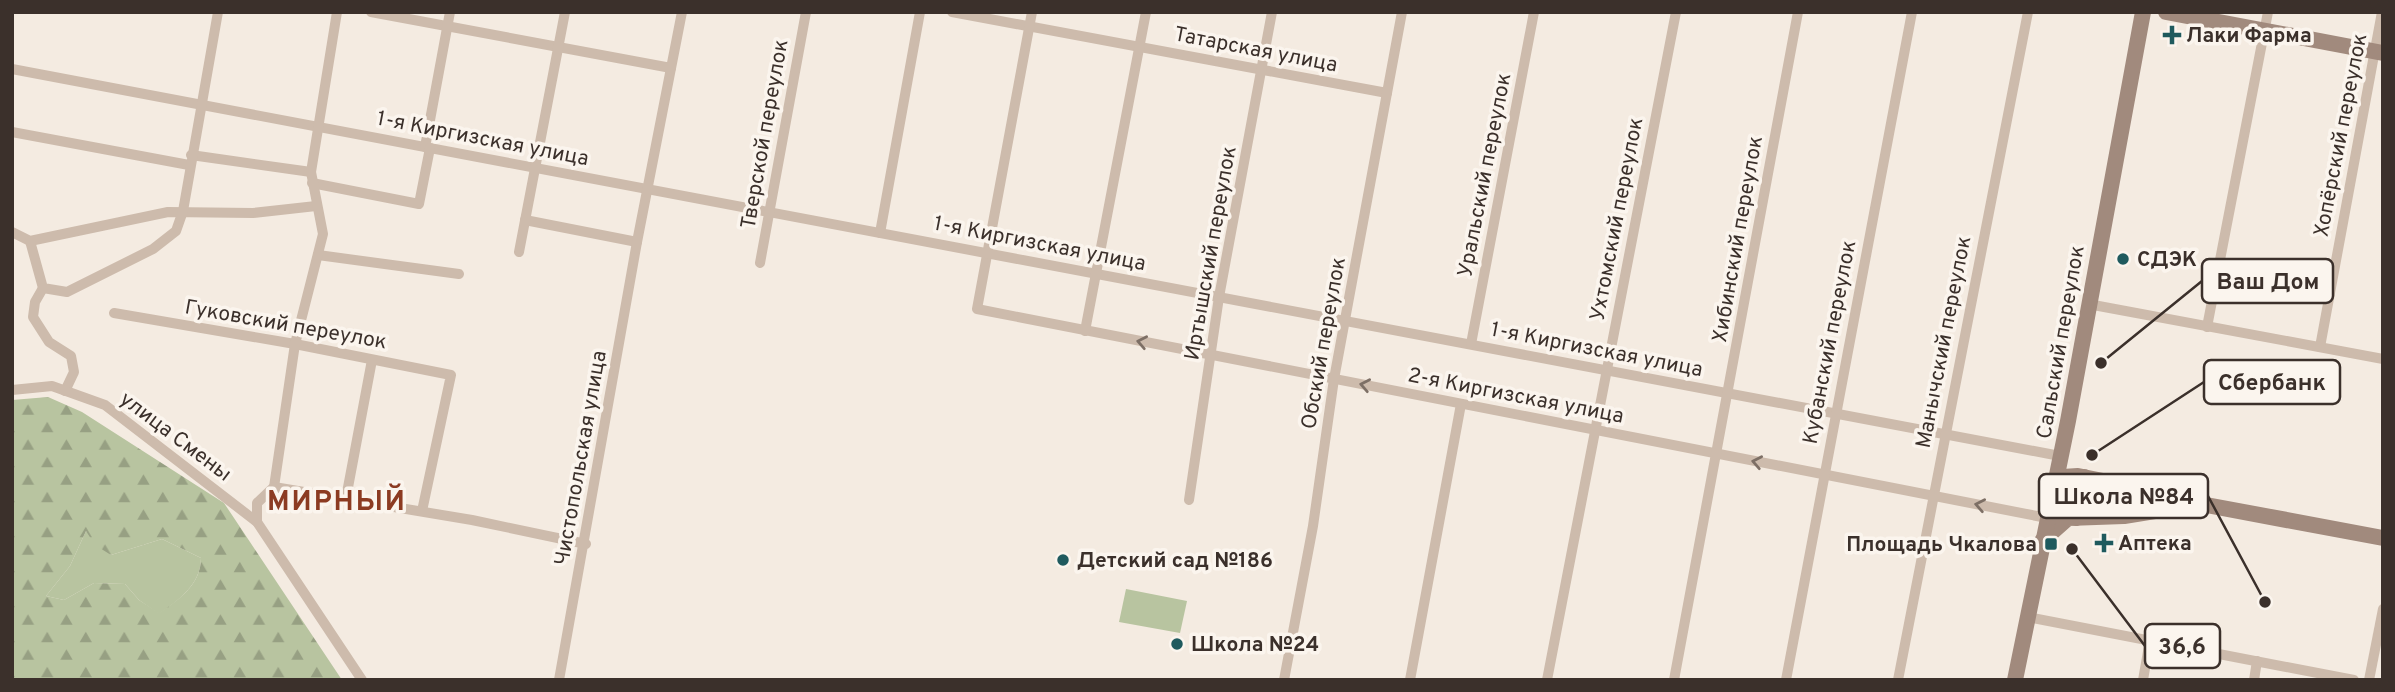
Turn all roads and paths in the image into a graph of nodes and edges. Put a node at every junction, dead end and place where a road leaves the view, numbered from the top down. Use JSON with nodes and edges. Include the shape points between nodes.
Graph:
{"nodes":[{"id":1,"x":216,"y":12,"type":"edge"},
{"id":2,"x":337,"y":12,"type":"edge"},
{"id":3,"x":371,"y":12,"type":"edge"},
{"id":4,"x":450,"y":12,"type":"edge"},
{"id":5,"x":565,"y":12,"type":"edge"},
{"id":6,"x":682,"y":12,"type":"edge"},
{"id":7,"x":806,"y":12,"type":"edge"},
{"id":8,"x":920,"y":12,"type":"edge"},
{"id":9,"x":952,"y":12,"type":"edge"},
{"id":10,"x":1032,"y":12,"type":"edge"},
{"id":11,"x":1146,"y":12,"type":"edge"},
{"id":12,"x":1272,"y":12,"type":"edge"},
{"id":13,"x":1402,"y":12,"type":"edge"},
{"id":14,"x":1534,"y":12,"type":"edge"},
{"id":15,"x":1676,"y":12,"type":"edge"},
{"id":16,"x":1798,"y":12,"type":"edge"},
{"id":17,"x":1912,"y":12,"type":"edge"},
{"id":18,"x":2028,"y":12,"type":"edge"},
{"id":19,"x":2143,"y":12,"type":"edge"},
{"id":20,"x":2166,"y":12,"type":"edge"},
{"id":21,"x":2267,"y":12,"type":"edge"},
{"id":22,"x":2382,"y":12,"type":"edge"},
{"id":23,"x":447,"y":26,"type":"junction"},
{"id":24,"x":1029,"y":26,"type":"junction"},
{"id":25,"x":2264,"y":31,"type":"junction"},
{"id":26,"x":558,"y":47,"type":"junction"},
{"id":27,"x":1139,"y":47,"type":"junction"},
{"id":28,"x":2379,"y":52,"type":"edge"},
{"id":29,"x":671,"y":68,"type":"junction"},
{"id":30,"x":12,"y":69,"type":"edge"},
{"id":31,"x":1261,"y":70,"type":"junction"},
{"id":32,"x":1387,"y":93,"type":"junction"},
{"id":33,"x":200,"y":105,"type":"junction"},
{"id":34,"x":316,"y":127,"type":"junction"},
{"id":35,"x":12,"y":132,"type":"edge"},
{"id":36,"x":428,"y":148,"type":"junction"},
{"id":37,"x":190,"y":160,"type":"junction"},
{"id":38,"x":534,"y":168,"type":"junction"},
{"id":39,"x":311,"y":178,"type":"junction"},
{"id":40,"x":648,"y":189,"type":"junction"},
{"id":41,"x":316,"y":206,"type":"junction"},
{"id":42,"x":183,"y":211,"type":"junction"},
{"id":43,"x":769,"y":212,"type":"junction"},
{"id":44,"x":525,"y":220,"type":"junction"},
{"id":45,"x":12,"y":232,"type":"edge"},
{"id":46,"x":880,"y":233,"type":"junction"},
{"id":47,"x":30,"y":241,"type":"junction"},
{"id":48,"x":637,"y":242,"type":"junction"},
{"id":49,"x":519,"y":252,"type":"dead end"},
{"id":50,"x":986,"y":253,"type":"junction"},
{"id":51,"x":318,"y":255,"type":"junction"},
{"id":52,"x":760,"y":263,"type":"dead end"},
{"id":53,"x":459,"y":274,"type":"dead end"},
{"id":54,"x":1097,"y":274,"type":"junction"},
{"id":55,"x":43,"y":288,"type":"junction"},
{"id":56,"x":1219,"y":297,"type":"junction"},
{"id":57,"x":2088,"y":304,"type":"junction"},
{"id":58,"x":114,"y":313,"type":"dead end"},
{"id":59,"x":1346,"y":321,"type":"junction"},
{"id":60,"x":2207,"y":327,"type":"junction"},
{"id":61,"x":1085,"y":331,"type":"junction"},
{"id":62,"x":295,"y":344,"type":"junction"},
{"id":63,"x":1471,"y":344,"type":"junction"},
{"id":64,"x":2320,"y":346,"type":"junction"},
{"id":65,"x":1209,"y":355,"type":"junction"},
{"id":66,"x":2383,"y":359,"type":"edge"},
{"id":67,"x":372,"y":360,"type":"junction"},
{"id":68,"x":1606,"y":370,"type":"junction"},
{"id":69,"x":1334,"y":379,"type":"junction"},
{"id":70,"x":12,"y":390,"type":"edge"},
{"id":71,"x":65,"y":391,"type":"junction"},
{"id":72,"x":1728,"y":393,"type":"junction"},
{"id":73,"x":1461,"y":404,"type":"junction"},
{"id":74,"x":1834,"y":413,"type":"junction"},
{"id":75,"x":1595,"y":430,"type":"junction"},
{"id":76,"x":1945,"y":434,"type":"junction"},
{"id":77,"x":2065,"y":437,"type":"junction"},
{"id":78,"x":1716,"y":454,"type":"junction"},
{"id":79,"x":2060,"y":456,"type":"junction"},
{"id":80,"x":1823,"y":474,"type":"junction"},
{"id":81,"x":2081,"y":476,"type":"junction"},
{"id":82,"x":274,"y":487,"type":"junction"},
{"id":83,"x":2052,"y":491,"type":"junction"},
{"id":84,"x":1933,"y":496,"type":"junction"},
{"id":85,"x":346,"y":498,"type":"junction"},
{"id":86,"x":1189,"y":500,"type":"dead end"},
{"id":87,"x":2200,"y":504,"type":"junction"},
{"id":88,"x":422,"y":510,"type":"junction"},
{"id":89,"x":2047,"y":518,"type":"junction"},
{"id":90,"x":2072,"y":518,"type":"junction"},
{"id":91,"x":257,"y":522,"type":"junction"},
{"id":92,"x":2383,"y":538,"type":"edge"},
{"id":93,"x":2042,"y":541,"type":"junction"},
{"id":94,"x":586,"y":544,"type":"junction"},
{"id":95,"x":2383,"y":609,"type":"edge"},
{"id":96,"x":2027,"y":617,"type":"junction"},
{"id":97,"x":2150,"y":640,"type":"junction"},
{"id":98,"x":2257,"y":661,"type":"junction"},
{"id":99,"x":362,"y":680,"type":"edge"},
{"id":100,"x":559,"y":680,"type":"edge"},
{"id":101,"x":1284,"y":680,"type":"edge"},
{"id":102,"x":1410,"y":680,"type":"edge"},
{"id":103,"x":1547,"y":680,"type":"edge"},
{"id":104,"x":1674,"y":680,"type":"edge"},
{"id":105,"x":1786,"y":680,"type":"edge"},
{"id":106,"x":1898,"y":680,"type":"edge"},
{"id":107,"x":2015,"y":680,"type":"edge"},
{"id":108,"x":2143,"y":680,"type":"edge"},
{"id":109,"x":2254,"y":680,"type":"edge"},
{"id":110,"x":2354,"y":680,"type":"edge"},
{"id":111,"x":2369,"y":680,"type":"edge"}],
"edges":[{"from":1,"to":33,"type":"street"},
{"from":2,"to":34,"type":"street"},
{"from":3,"to":23,"type":"street"},
{"from":4,"to":23,"type":"street"},
{"from":5,"to":26,"type":"street"},
{"from":6,"to":29,"type":"street","name":"Чистопольская улица"},
{"from":7,"to":43,"type":"street","name":"Тверской переулок"},
{"from":8,"to":46,"type":"street"},
{"from":9,"to":24,"type":"street","name":"Татарская улица"},
{"from":10,"to":24,"type":"street"},
{"from":11,"to":27,"type":"street"},
{"from":12,"to":31,"type":"street","name":"Иртышский переулок"},
{"from":13,"to":32,"type":"street","name":"Обский переулок"},
{"from":14,"to":63,"type":"street","name":"Уральский переулок"},
{"from":15,"to":68,"type":"street","name":"Ухтомский переулок"},
{"from":16,"to":72,"type":"street","name":"Хибинский переулок"},
{"from":17,"to":74,"type":"street","name":"Кубанский переулок"},
{"from":18,"to":76,"type":"street","name":"Манычский переулок"},
{"from":19,"to":57,"type":"main road","name":"Сальский переулок"},
{"from":20,"to":25,"type":"main road"},
{"from":21,"to":25,"type":"street"},
{"from":22,"to":28,"type":"street","name":"Хопёрский переулок"},
{"from":23,"to":26,"type":"street"},
{"from":23,"to":36,"type":"street"},
{"from":24,"to":27,"type":"street","name":"Татарская улица"},
{"from":24,"to":50,"type":"street"},
{"from":25,"to":28,"type":"main road"},
{"from":25,"to":60,"type":"street"},
{"from":26,"to":29,"type":"street"},
{"from":26,"to":38,"type":"street"},
{"from":27,"to":31,"type":"street","name":"Татарская улица"},
{"from":27,"to":54,"type":"street"},
{"from":28,"to":64,"type":"street","name":"Хопёрский переулок"},
{"from":29,"to":40,"type":"street","name":"Чистопольская улица"},
{"from":30,"to":33,"type":"street","name":"1-я Киргизская улица"},
{"from":31,"to":32,"type":"street","name":"Татарская улица"},
{"from":31,"to":56,"type":"street","name":"Иртышский переулок"},
{"from":32,"to":59,"type":"street","name":"Обский переулок"},
{"from":33,"to":34,"type":"street","name":"1-я Киргизская улица"},
{"from":33,"to":37,"type":"street"},
{"from":34,"to":36,"type":"street","name":"1-я Киргизская улица"},
{"from":34,"to":39,"type":"street"},
{"from":35,"to":37,"type":"street"},
{"from":36,"to":38,"type":"street","name":"1-я Киргизская улица"},
{"from":36,"to":39,"type":"street","via":[[419,204]]},
{"from":37,"to":39,"type":"street"},
{"from":37,"to":42,"type":"street"},
{"from":38,"to":40,"type":"street","name":"1-я Киргизская улица"},
{"from":38,"to":44,"type":"street"},
{"from":39,"to":41,"type":"street"},
{"from":40,"to":43,"type":"street","name":"1-я Киргизская улица"},
{"from":40,"to":48,"type":"street","name":"Чистопольская улица"},
{"from":41,"to":42,"type":"street","via":[[253,213]]},
{"from":41,"to":51,"type":"street","via":[[323,234]]},
{"from":42,"to":47,"type":"street"},
{"from":42,"to":55,"type":"street","via":[[176,231],[153,249],[67,292]]},
{"from":43,"to":46,"type":"street","name":"1-я Киргизская улица"},
{"from":43,"to":52,"type":"street","name":"Тверской переулок"},
{"from":44,"to":48,"type":"street"},
{"from":44,"to":49,"type":"street"},
{"from":45,"to":47,"type":"street"},
{"from":46,"to":50,"type":"street","name":"1-я Киргизская улица"},
{"from":47,"to":55,"type":"street"},
{"from":48,"to":94,"type":"street","name":"Чистопольская улица"},
{"from":50,"to":54,"type":"street","name":"1-я Киргизская улица"},
{"from":50,"to":61,"type":"street","name":"2-я Киргизская улица","via":[[977,309]]},
{"from":51,"to":53,"type":"street"},
{"from":51,"to":62,"type":"street"},
{"from":54,"to":56,"type":"street","name":"1-я Киргизская улица"},
{"from":54,"to":61,"type":"street"},
{"from":55,"to":71,"type":"street","via":[[33,317],[49,342],[71,356],[74,372]]},
{"from":56,"to":59,"type":"street","name":"1-я Киргизская улица"},
{"from":56,"to":65,"type":"street","name":"Иртышский переулок"},
{"from":57,"to":60,"type":"street"},
{"from":57,"to":77,"type":"main road","name":"Сальский переулок"},
{"from":58,"to":62,"type":"street","name":"Гуковский переулок"},
{"from":59,"to":63,"type":"street","name":"1-я Киргизская улица"},
{"from":59,"to":69,"type":"street","name":"Обский переулок"},
{"from":60,"to":64,"type":"street"},
{"from":65,"to":61,"type":"street","name":"2-я Киргизская улица","one_way":true},
{"from":62,"to":67,"type":"street","name":"Гуковский переулок"},
{"from":62,"to":82,"type":"street"},
{"from":63,"to":68,"type":"street","name":"1-я Киргизская улица"},
{"from":64,"to":66,"type":"street"},
{"from":65,"to":69,"type":"street","name":"2-я Киргизская улица"},
{"from":65,"to":86,"type":"street","name":"Иртышский переулок","via":[[1209,381]]},
{"from":67,"to":85,"type":"street"},
{"from":67,"to":88,"type":"street","name":"Гуковский переулок","via":[[450,375]]},
{"from":68,"to":72,"type":"street","name":"1-я Киргизская улица"},
{"from":68,"to":75,"type":"street","name":"Ухтомский переулок"},
{"from":73,"to":69,"type":"street","name":"2-я Киргизская улица","one_way":true},
{"from":69,"to":101,"type":"street","name":"Обский переулок"},
{"from":70,"to":71,"type":"street","via":[[52,386]]},
{"from":71,"to":91,"type":"street","name":"улица Смены","via":[[105,405]]},
{"from":72,"to":74,"type":"street","name":"1-я Киргизская улица"},
{"from":72,"to":78,"type":"street","name":"Хибинский переулок"},
{"from":73,"to":75,"type":"street","name":"2-я Киргизская улица"},
{"from":73,"to":102,"type":"street"},
{"from":74,"to":76,"type":"street","name":"1-я Киргизская улица"},
{"from":74,"to":80,"type":"street","name":"Кубанский переулок"},
{"from":75,"to":78,"type":"street","name":"2-я Киргизская улица"},
{"from":75,"to":103,"type":"street","name":"Ухтомский переулок"},
{"from":76,"to":79,"type":"street","name":"1-я Киргизская улица"},
{"from":76,"to":84,"type":"street","name":"Манычский переулок"},
{"from":77,"to":79,"type":"main road","name":"Сальский переулок"},
{"from":77,"to":81,"type":"main road"},
{"from":80,"to":78,"type":"street","name":"2-я Киргизская улица","one_way":true},
{"from":78,"to":104,"type":"street","name":"Хибинский переулок"},
{"from":79,"to":83,"type":"main road","name":"Сальский переулок"},
{"from":80,"to":84,"type":"street","name":"2-я Киргизская улица"},
{"from":80,"to":105,"type":"street","name":"Кубанский переулок"},
{"from":81,"to":83,"type":"main road","via":[[2063,477]]},
{"from":81,"to":87,"type":"main road"},
{"from":81,"to":90,"type":"main road","via":[[2093,487],[2095,499],[2090,510]]},
{"from":82,"to":85,"type":"street"},
{"from":82,"to":91,"type":"street","via":[[257,503]]},
{"from":83,"to":89,"type":"main road","name":"Сальский переулок"},
{"from":83,"to":90,"type":"main road","via":[[2055,510]]},
{"from":89,"to":84,"type":"street","name":"2-я Киргизская улица","one_way":true},
{"from":84,"to":106,"type":"street","name":"Манычский переулок"},
{"from":85,"to":88,"type":"street"},
{"from":87,"to":90,"type":"main road","via":[[2124,516]]},
{"from":87,"to":92,"type":"main road"},
{"from":88,"to":94,"type":"street"},
{"from":89,"to":93,"type":"main road","name":"Сальский переулок"},
{"from":90,"to":93,"type":"main road"},
{"from":91,"to":99,"type":"street","name":"улица Смены"},
{"from":93,"to":96,"type":"main road","name":"Сальский переулок"},
{"from":94,"to":100,"type":"street","name":"Чистопольская улица"},
{"from":95,"to":111,"type":"street"},
{"from":96,"to":97,"type":"street"},
{"from":96,"to":107,"type":"main road","name":"Сальский переулок"},
{"from":97,"to":98,"type":"street"},
{"from":97,"to":108,"type":"street"},
{"from":98,"to":109,"type":"street"},
{"from":98,"to":110,"type":"street"}]}
